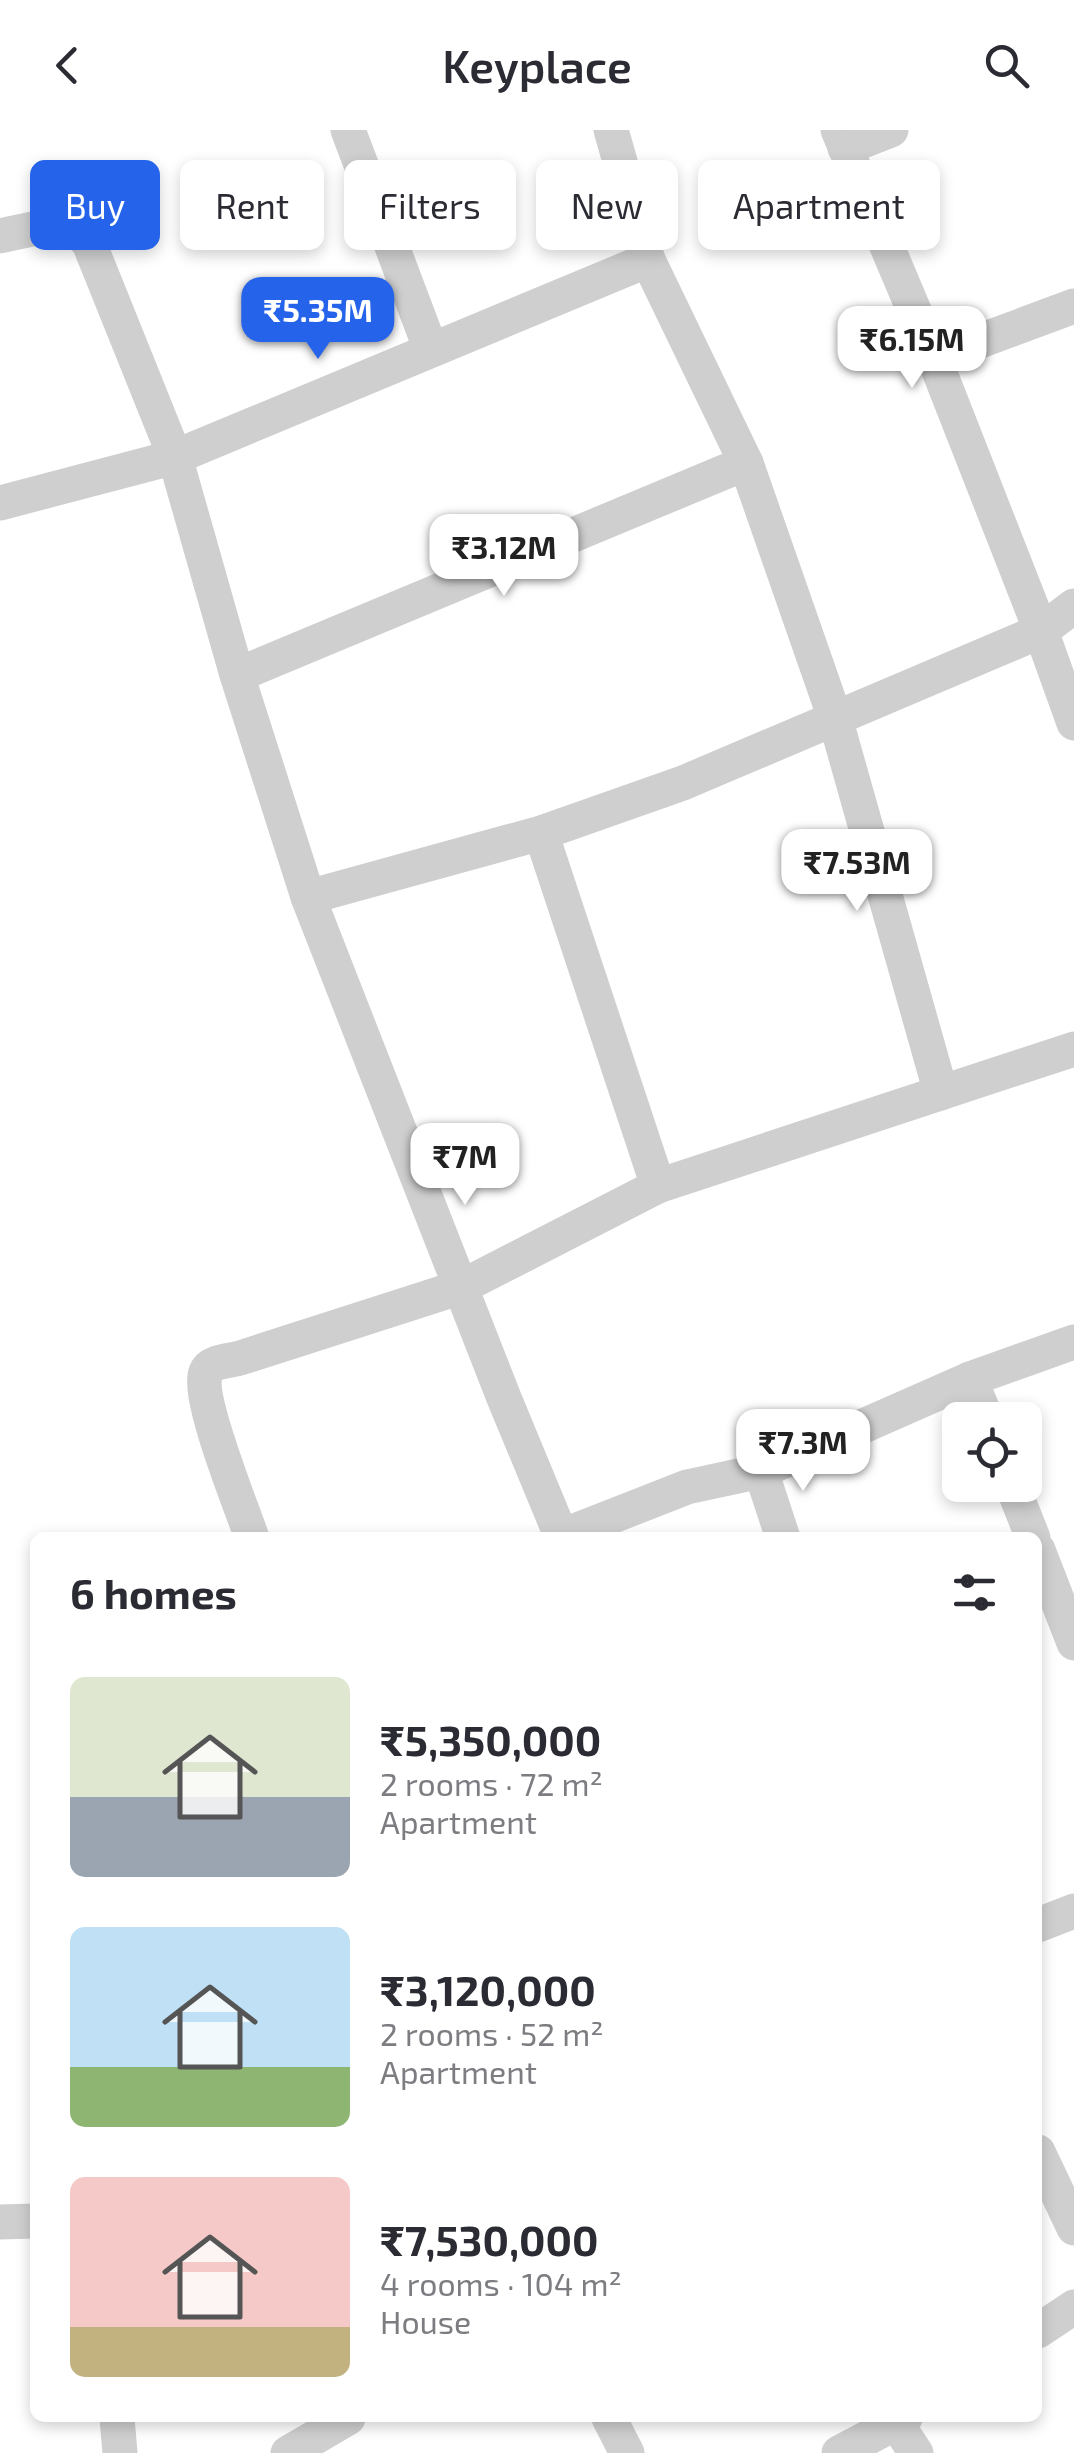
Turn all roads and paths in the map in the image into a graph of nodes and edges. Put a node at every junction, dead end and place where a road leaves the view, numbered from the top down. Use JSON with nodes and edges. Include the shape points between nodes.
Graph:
{"nodes":[{"id":1,"x":348,"y":130,"type":"edge"},
{"id":2,"x":611,"y":130,"type":"edge"},
{"id":3,"x":891,"y":130,"type":"edge"},
{"id":4,"x":841,"y":139,"type":"edge"},
{"id":5,"x":0,"y":236,"type":"edge"},
{"id":6,"x":648,"y":260,"type":"junction"},
{"id":7,"x":1074,"y":306,"type":"edge"},
{"id":8,"x":431,"y":350,"type":"junction"},
{"id":9,"x":934,"y":358,"type":"junction"},
{"id":10,"x":175,"y":457,"type":"junction"},
{"id":11,"x":746,"y":463,"type":"junction"},
{"id":12,"x":0,"y":504,"type":"edge"},
{"id":13,"x":1074,"y":606,"type":"edge"},
{"id":14,"x":1041,"y":631,"type":"junction"},
{"id":15,"x":238,"y":674,"type":"junction"},
{"id":16,"x":835,"y":718,"type":"junction"},
{"id":17,"x":1074,"y":723,"type":"edge"},
{"id":18,"x":541,"y":834,"type":"junction"},
{"id":19,"x":308,"y":897,"type":"junction"},
{"id":20,"x":1074,"y":1049,"type":"edge"},
{"id":21,"x":941,"y":1093,"type":"junction"},
{"id":22,"x":658,"y":1186,"type":"junction"},
{"id":23,"x":461,"y":1287,"type":"junction"},
{"id":24,"x":1074,"y":1342,"type":"edge"},
{"id":25,"x":970,"y":1379,"type":"junction"},
{"id":26,"x":979,"y":1402,"type":"edge"},
{"id":27,"x":761,"y":1472,"type":"junction"},
{"id":28,"x":1018,"y":1502,"type":"edge"},
{"id":29,"x":250,"y":1532,"type":"edge"},
{"id":30,"x":560,"y":1532,"type":"edge"},
{"id":31,"x":574,"y":1532,"type":"edge"},
{"id":32,"x":781,"y":1532,"type":"edge"},
{"id":33,"x":1030,"y":1532,"type":"edge"},
{"id":34,"x":1042,"y":1560,"type":"edge"},
{"id":35,"x":1074,"y":1643,"type":"edge"},
{"id":36,"x":1074,"y":1911,"type":"edge"},
{"id":37,"x":1042,"y":1923,"type":"edge"},
{"id":38,"x":1042,"y":2160,"type":"edge"},
{"id":39,"x":30,"y":2221,"type":"edge"},
{"id":40,"x":0,"y":2222,"type":"edge"},
{"id":41,"x":1074,"y":2228,"type":"edge"},
{"id":42,"x":1074,"y":2307,"type":"edge"},
{"id":43,"x":1042,"y":2328,"type":"edge"},
{"id":44,"x":117,"y":2422,"type":"edge"},
{"id":45,"x":341,"y":2422,"type":"edge"},
{"id":46,"x":612,"y":2422,"type":"edge"},
{"id":47,"x":893,"y":2422,"type":"edge"},
{"id":48,"x":900,"y":2422,"type":"edge"},
{"id":49,"x":120,"y":2453,"type":"edge"},
{"id":50,"x":288,"y":2453,"type":"edge"},
{"id":51,"x":626,"y":2453,"type":"edge"},
{"id":52,"x":840,"y":2453,"type":"edge"},
{"id":53,"x":916,"y":2453,"type":"edge"}],
"edges":[{"from":1,"to":8,"type":"street"},
{"from":2,"to":6,"type":"street"},
{"from":3,"to":4,"type":"street"},
{"from":4,"to":9,"type":"street"},
{"from":5,"to":10,"type":"street","via":[[60,224],[81,234]]},
{"from":6,"to":8,"type":"street"},
{"from":6,"to":11,"type":"street"},
{"from":7,"to":9,"type":"street"},
{"from":8,"to":10,"type":"street"},
{"from":9,"to":14,"type":"street"},
{"from":10,"to":12,"type":"street"},
{"from":10,"to":15,"type":"street"},
{"from":11,"to":15,"type":"street"},
{"from":11,"to":16,"type":"street"},
{"from":13,"to":14,"type":"street"},
{"from":14,"to":16,"type":"street"},
{"from":14,"to":17,"type":"street"},
{"from":15,"to":19,"type":"street"},
{"from":16,"to":18,"type":"street","via":[[684,784]]},
{"from":16,"to":21,"type":"street"},
{"from":18,"to":19,"type":"street"},
{"from":18,"to":22,"type":"street"},
{"from":19,"to":23,"type":"street"},
{"from":20,"to":21,"type":"street"},
{"from":21,"to":22,"type":"street"},
{"from":22,"to":23,"type":"street"},
{"from":23,"to":29,"type":"street","via":[[206,1370],[210,1414]]},
{"from":23,"to":30,"type":"street"},
{"from":24,"to":25,"type":"street"},
{"from":25,"to":26,"type":"street"},
{"from":25,"to":27,"type":"street"},
{"from":27,"to":31,"type":"street","via":[[687,1487]]},
{"from":27,"to":32,"type":"street"},
{"from":28,"to":33,"type":"street"},
{"from":34,"to":35,"type":"street"},
{"from":36,"to":37,"type":"street"},
{"from":38,"to":41,"type":"street"},
{"from":39,"to":40,"type":"street"},
{"from":42,"to":43,"type":"street"},
{"from":44,"to":49,"type":"street"},
{"from":45,"to":50,"type":"street"},
{"from":46,"to":51,"type":"street"},
{"from":47,"to":52,"type":"street"},
{"from":48,"to":53,"type":"street"}]}
